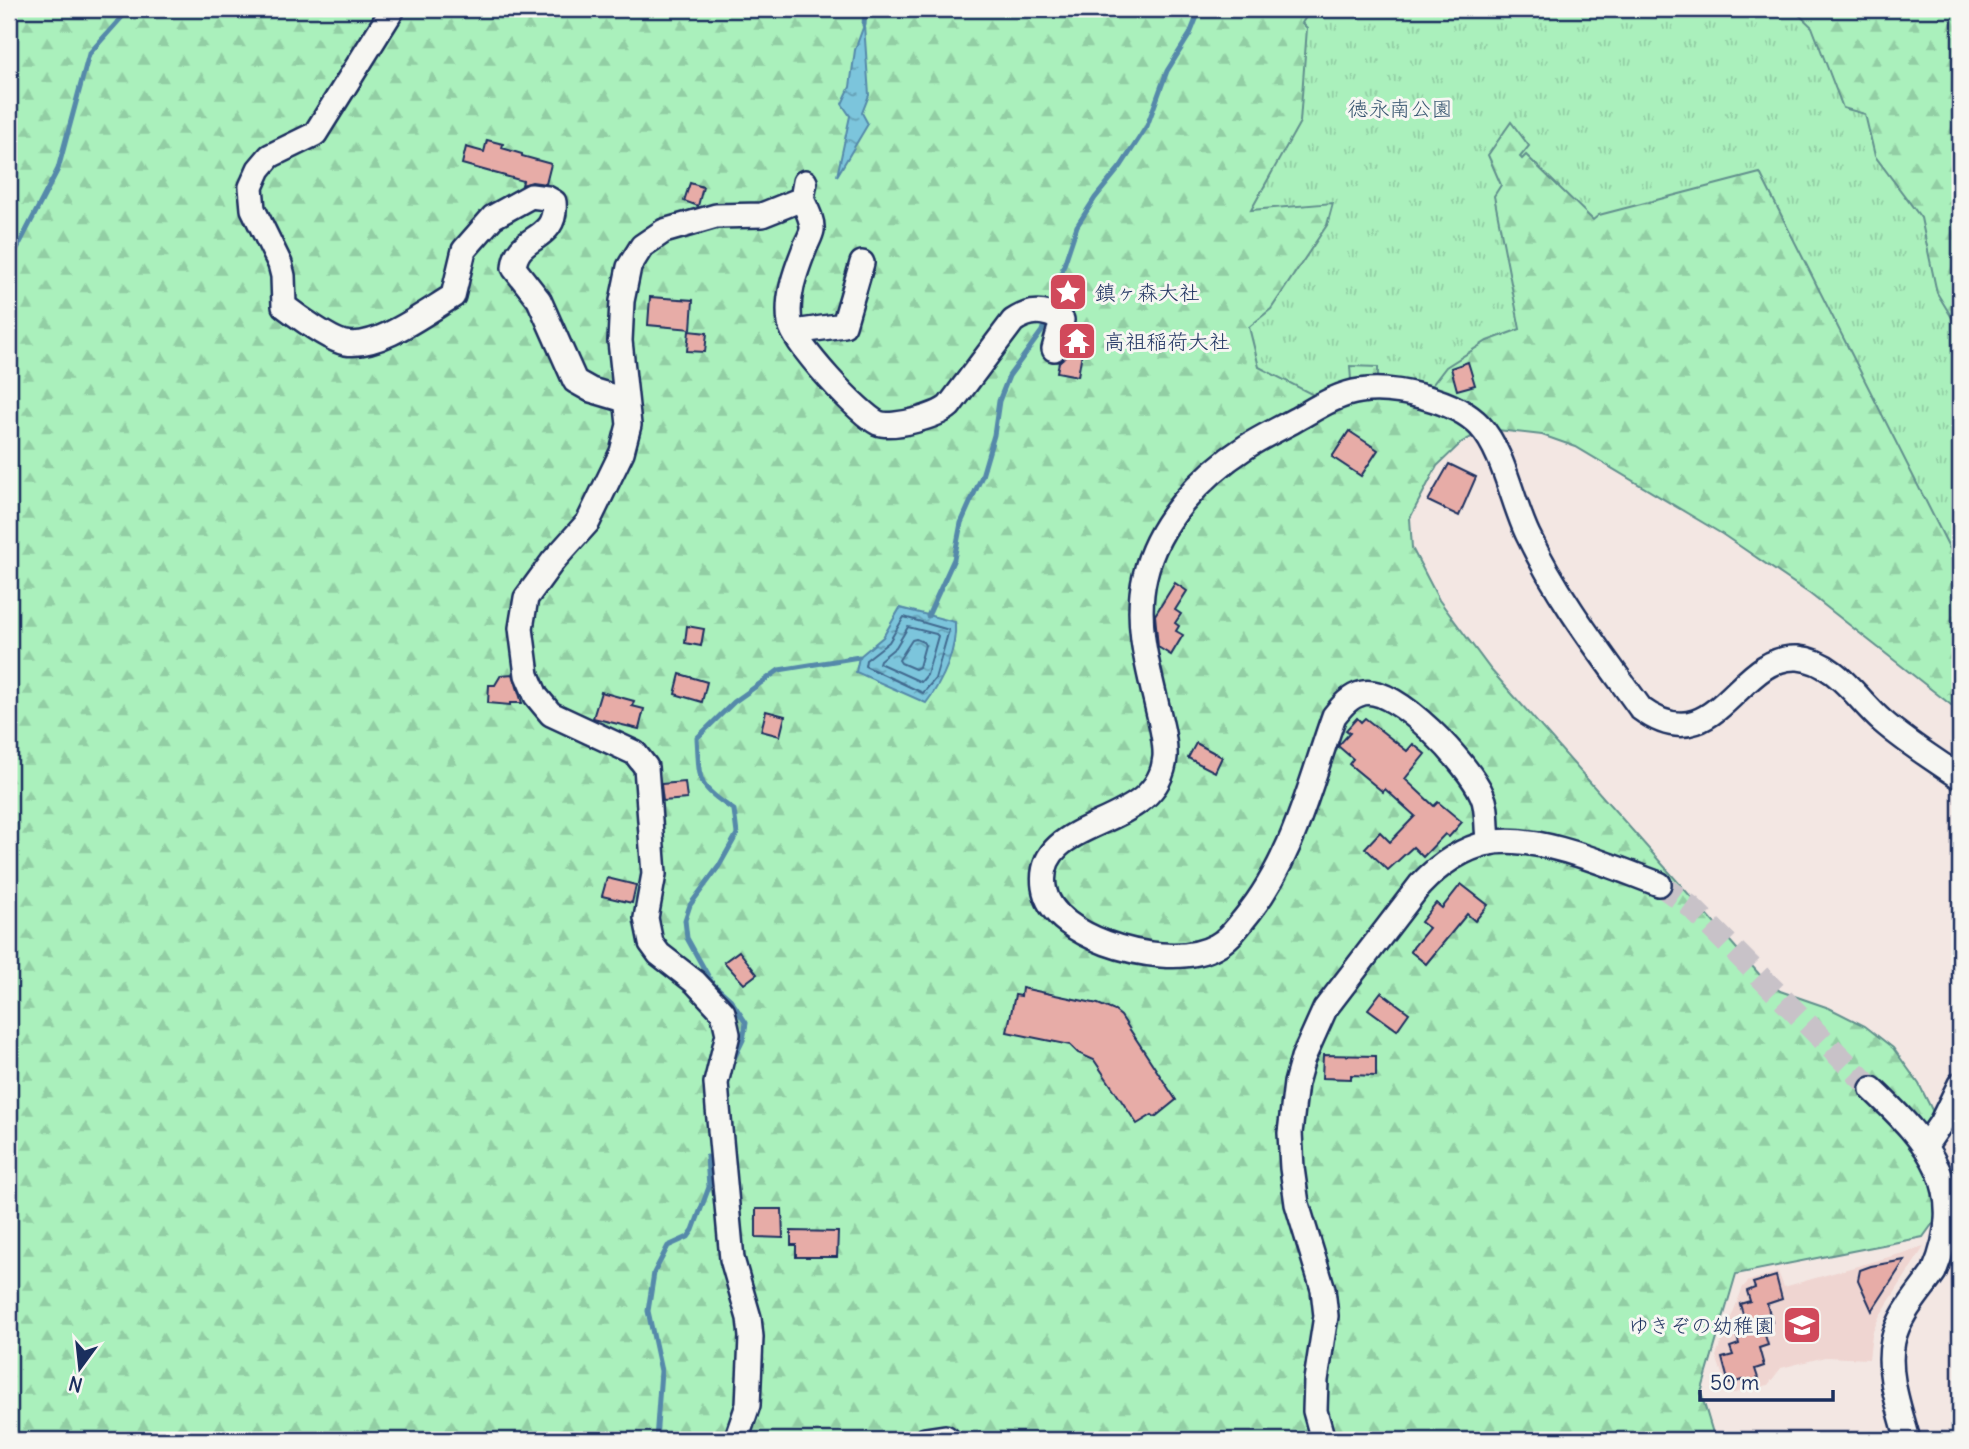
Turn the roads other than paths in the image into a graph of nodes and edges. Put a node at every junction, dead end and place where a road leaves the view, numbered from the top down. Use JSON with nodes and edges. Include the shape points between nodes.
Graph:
{"nodes":[{"id":1,"x":393,"y":9,"type":"edge"},
{"id":2,"x":862,"y":263,"type":"dead end"},
{"id":3,"x":794,"y":332,"type":"junction"},
{"id":4,"x":1054,"y":349,"type":"dead end"},
{"id":5,"x":625,"y":400,"type":"junction"},
{"id":6,"x":1960,"y":777,"type":"edge"},
{"id":7,"x":1489,"y":843,"type":"junction"},
{"id":8,"x":1659,"y":884,"type":"tunnel mouth"},
{"id":9,"x":1960,"y":1084,"type":"edge"},
{"id":10,"x":1872,"y":1089,"type":"tunnel mouth"},
{"id":11,"x":1928,"y":1142,"type":"junction"},
{"id":12,"x":736,"y":1440,"type":"edge"},
{"id":13,"x":925,"y":1440,"type":"edge"},
{"id":14,"x":950,"y":1440,"type":"edge"},
{"id":15,"x":1323,"y":1440,"type":"edge"},
{"id":16,"x":1909,"y":1440,"type":"edge"}],
"edges":[{"from":1,"to":5,"type":"street","via":[[315,134],[270,156],[251,187],[253,209],[280,264],[284,306],[345,343],[381,339],[453,296],[464,250],[493,217],[531,196],[547,198],[554,202],[555,212],[547,231],[520,247],[514,268],[539,300],[575,381]]},
{"from":2,"to":3,"type":"street","via":[[844,325]]},
{"from":3,"to":4,"type":"street","via":[[859,409],[890,426],[941,413],[1024,313],[1038,311],[1062,320]]},
{"from":3,"to":5,"type":"street","via":[[790,324],[793,278],[812,230],[804,190],[762,215],[716,216],[664,230],[642,246],[629,267],[620,341]]},
{"from":5,"to":12,"type":"street","via":[[629,425],[609,484],[588,522],[526,598],[521,628],[527,675],[551,714],[635,753],[646,767],[654,874],[646,918],[651,943],[723,1012],[728,1034],[716,1083],[719,1121],[732,1259],[751,1337],[748,1405]]},
{"from":6,"to":7,"type":"street","via":[[1882,721],[1837,675],[1798,658],[1761,670],[1701,720],[1670,723],[1650,715],[1572,615],[1527,534],[1496,451],[1481,427],[1433,400],[1357,391],[1245,447],[1186,500],[1159,536],[1150,555],[1140,611],[1163,740],[1161,774],[1153,789],[1133,807],[1051,850],[1044,874],[1047,899],[1068,922],[1109,945],[1183,955],[1212,948],[1230,936],[1273,880],[1295,834],[1334,716],[1347,700],[1362,693],[1378,692],[1408,710],[1474,780],[1487,812]]},
{"from":7,"to":8,"type":"street","via":[[1531,843]]},
{"from":7,"to":15,"type":"street","via":[[1437,867],[1420,885],[1325,1009],[1296,1083],[1290,1133],[1297,1204],[1323,1289],[1326,1316],[1315,1411]]},
{"from":9,"to":11,"type":"street"},
{"from":10,"to":11,"type":"street"},
{"from":11,"to":16,"type":"street","via":[[1950,1176],[1956,1198],[1947,1250],[1902,1318],[1893,1341],[1891,1369]]},
{"from":13,"to":14,"type":"street"}]}
